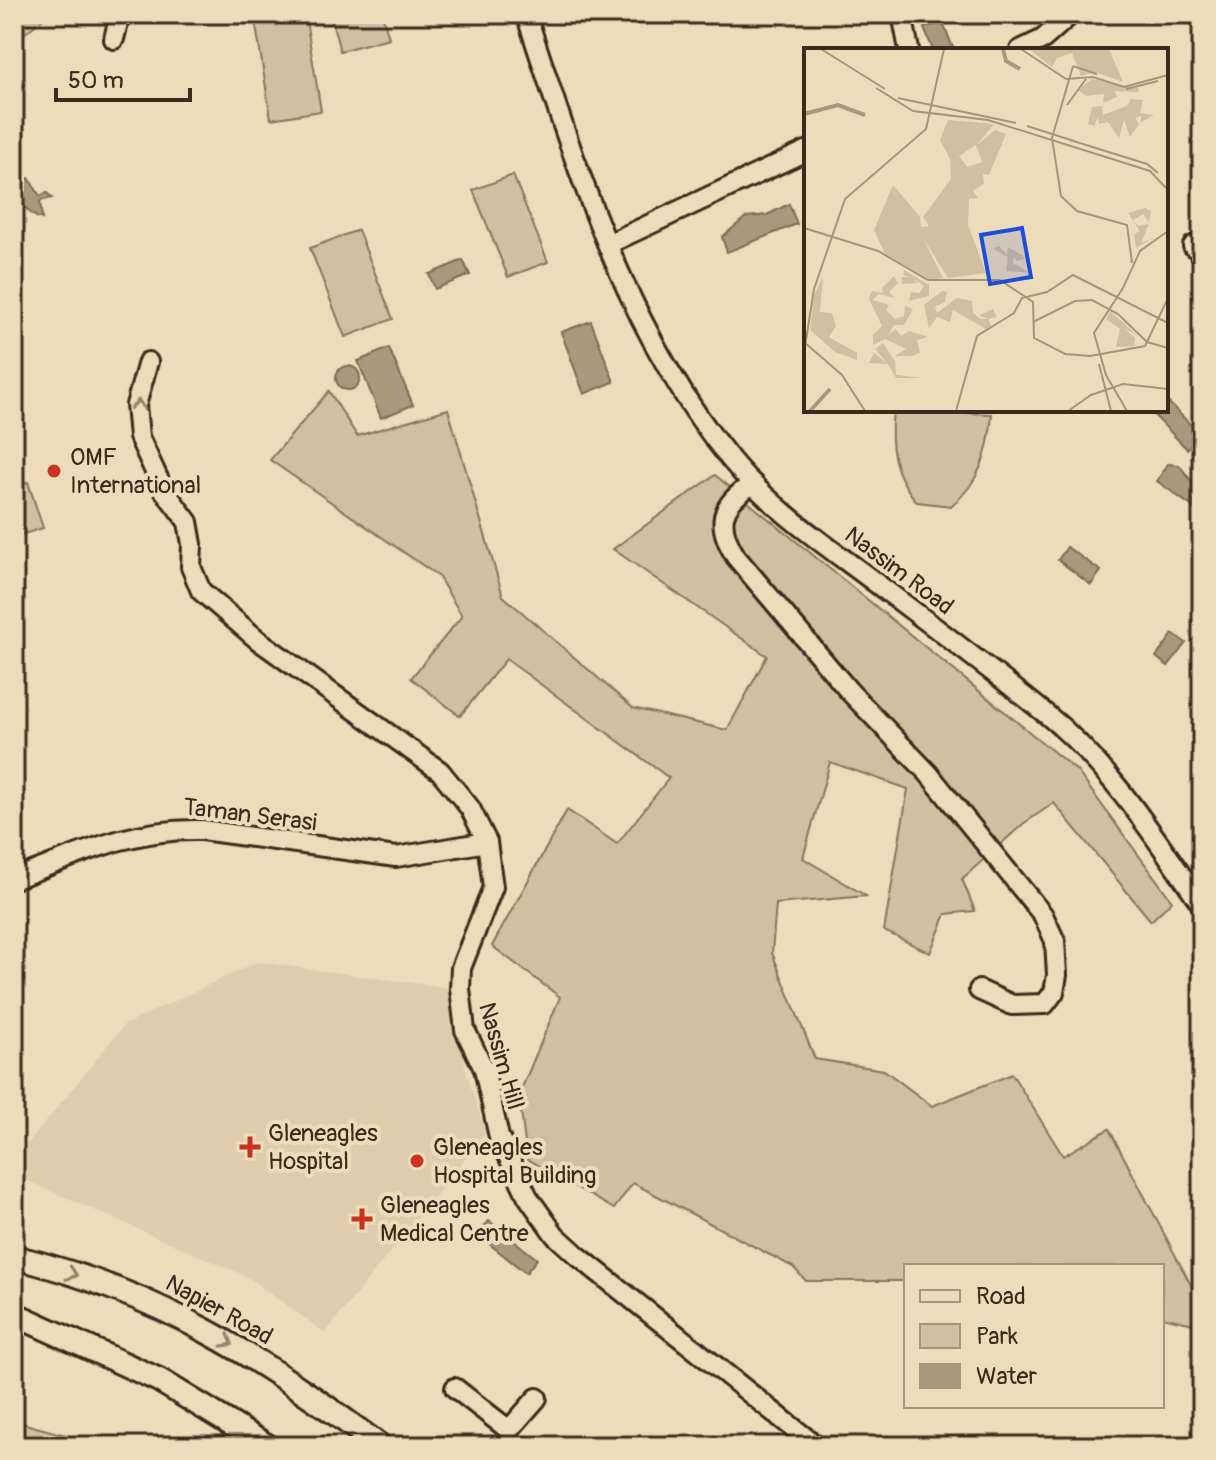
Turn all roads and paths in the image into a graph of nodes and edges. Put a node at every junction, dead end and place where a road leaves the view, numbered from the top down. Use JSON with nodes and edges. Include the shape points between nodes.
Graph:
{"nodes":[{"id":1,"x":120,"y":14,"type":"edge"},
{"id":2,"x":526,"y":14,"type":"edge"},
{"id":3,"x":902,"y":14,"type":"edge"},
{"id":4,"x":1071,"y":14,"type":"edge"},
{"id":5,"x":114,"y":39,"type":"dead end"},
{"id":6,"x":909,"y":48,"type":"edge"},
{"id":7,"x":1024,"y":48,"type":"edge"},
{"id":8,"x":804,"y":152,"type":"edge"},
{"id":9,"x":608,"y":244,"type":"junction"},
{"id":10,"x":148,"y":362,"type":"dead end"},
{"id":11,"x":753,"y":484,"type":"junction"},
{"id":12,"x":487,"y":842,"type":"junction"},
{"id":13,"x":14,"y":879,"type":"edge"},
{"id":14,"x":1202,"y":905,"type":"edge"},
{"id":15,"x":979,"y":990,"type":"dead end"},
{"id":16,"x":14,"y":1257,"type":"edge"},
{"id":17,"x":14,"y":1314,"type":"edge"},
{"id":18,"x":455,"y":1388,"type":"dead end"},
{"id":19,"x":537,"y":1398,"type":"dead end"},
{"id":20,"x":267,"y":1446,"type":"edge"},
{"id":21,"x":380,"y":1446,"type":"edge"},
{"id":22,"x":816,"y":1446,"type":"edge"}],
"edges":[{"from":1,"to":5,"type":"street"},
{"from":2,"to":9,"type":"street","name":"Nassim Road"},
{"from":3,"to":6,"type":"street"},
{"from":4,"to":7,"type":"street"},
{"from":8,"to":9,"type":"street"},
{"from":9,"to":11,"type":"street","name":"Nassim Road","via":[[660,360]]},
{"from":12,"to":10,"type":"street","name":"Nassim Hill","one_way":true,"via":[[470,808],[440,771],[258,640],[201,591],[191,567],[188,522],[143,449],[136,405]]},
{"from":11,"to":14,"type":"street","name":"Nassim Road","via":[[1069,734],[1125,797]]},
{"from":11,"to":15,"type":"street","via":[[732,497],[726,509],[726,540],[736,557],[849,691],[928,773],[1049,926],[1057,975],[1045,1004],[1012,1005]]},
{"from":12,"to":13,"type":"street","name":"Taman Serasi","via":[[396,857],[170,829],[92,847]]},
{"from":12,"to":22,"type":"street","name":"Nassim Hill","via":[[493,887],[461,968],[461,1010],[484,1069],[499,1137],[528,1197],[578,1256]]},
{"from":16,"to":21,"type":"main road","name":"Napier Road","one_way":true,"via":[[160,1305],[292,1382]]},
{"from":17,"to":20,"type":"main road","via":[[114,1357]]},
{"from":18,"to":19,"type":"street","via":[[509,1430]]}]}
